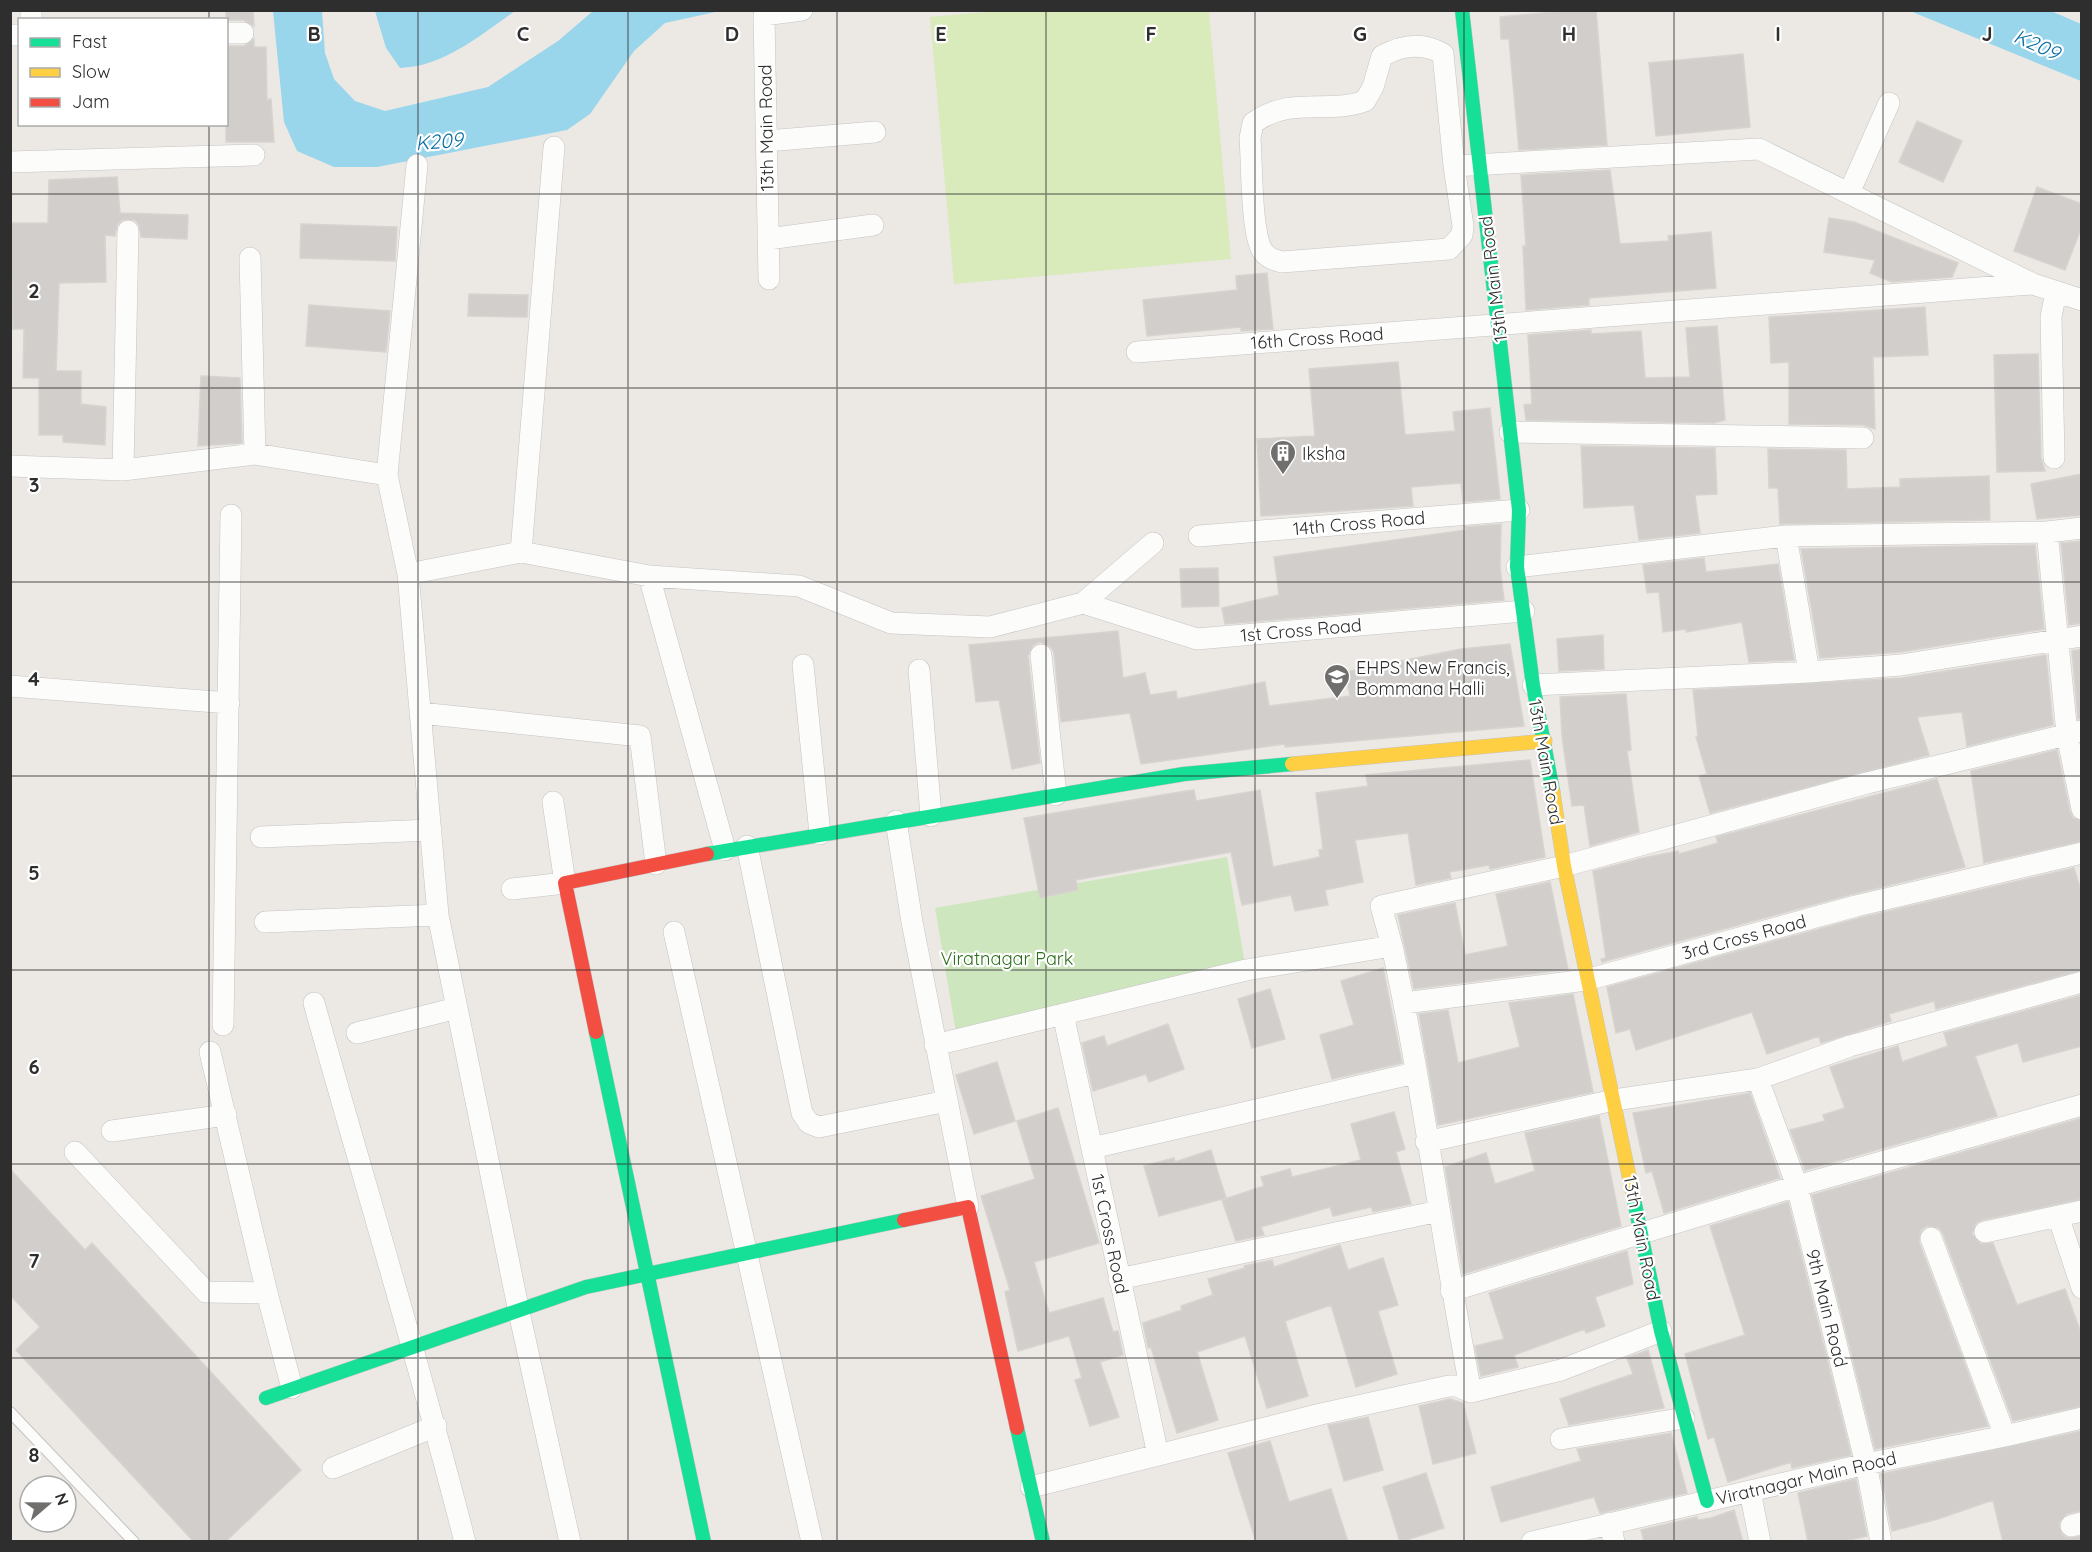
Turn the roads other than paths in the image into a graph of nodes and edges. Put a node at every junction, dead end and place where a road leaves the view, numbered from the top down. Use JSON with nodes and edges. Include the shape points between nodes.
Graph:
{"nodes":[{"id":1,"x":802,"y":10,"type":"edge"},
{"id":2,"x":1462,"y":10,"type":"edge"},
{"id":3,"x":1889,"y":103,"type":"dead end"},
{"id":4,"x":875,"y":132,"type":"dead end"},
{"id":5,"x":767,"y":141,"type":"junction"},
{"id":6,"x":554,"y":147,"type":"dead end"},
{"id":7,"x":254,"y":155,"type":"dead end"},
{"id":8,"x":10,"y":162,"type":"edge"},
{"id":9,"x":1479,"y":164,"type":"junction"},
{"id":10,"x":417,"y":165,"type":"dead end"},
{"id":11,"x":1454,"y":166,"type":"junction"},
{"id":12,"x":1849,"y":193,"type":"junction"},
{"id":13,"x":873,"y":225,"type":"dead end"},
{"id":14,"x":128,"y":231,"type":"dead end"},
{"id":15,"x":768,"y":239,"type":"junction"},
{"id":16,"x":250,"y":258,"type":"dead end"},
{"id":17,"x":769,"y":279,"type":"dead end"},
{"id":18,"x":2033,"y":284,"type":"junction"},
{"id":19,"x":2056,"y":292,"type":"junction"},
{"id":20,"x":2082,"y":300,"type":"edge"},
{"id":21,"x":1498,"y":325,"type":"junction"},
{"id":22,"x":1137,"y":352,"type":"dead end"},
{"id":23,"x":1510,"y":432,"type":"junction"},
{"id":24,"x":1863,"y":438,"type":"dead end"},
{"id":25,"x":255,"y":454,"type":"junction"},
{"id":26,"x":2054,"y":458,"type":"dead end"},
{"id":27,"x":10,"y":466,"type":"edge"},
{"id":28,"x":123,"y":470,"type":"junction"},
{"id":29,"x":387,"y":475,"type":"junction"},
{"id":30,"x":1519,"y":510,"type":"junction"},
{"id":31,"x":231,"y":515,"type":"dead end"},
{"id":32,"x":2082,"y":528,"type":"edge"},
{"id":33,"x":2047,"y":532,"type":"junction"},
{"id":34,"x":1199,"y":536,"type":"dead end"},
{"id":35,"x":1786,"y":536,"type":"junction"},
{"id":36,"x":1154,"y":543,"type":"dead end"},
{"id":37,"x":521,"y":552,"type":"junction"},
{"id":38,"x":1518,"y":567,"type":"junction"},
{"id":39,"x":408,"y":574,"type":"junction"},
{"id":40,"x":650,"y":576,"type":"junction"},
{"id":41,"x":1083,"y":603,"type":"junction"},
{"id":42,"x":1524,"y":611,"type":"junction"},
{"id":43,"x":2082,"y":636,"type":"edge"},
{"id":44,"x":2057,"y":640,"type":"junction"},
{"id":45,"x":1041,"y":655,"type":"dead end"},
{"id":46,"x":803,"y":665,"type":"dead end"},
{"id":47,"x":919,"y":670,"type":"dead end"},
{"id":48,"x":1809,"y":672,"type":"junction"},
{"id":49,"x":1533,"y":685,"type":"junction"},
{"id":50,"x":10,"y":687,"type":"edge"},
{"id":51,"x":229,"y":703,"type":"junction"},
{"id":52,"x":420,"y":713,"type":"junction"},
{"id":53,"x":2074,"y":732,"type":"edge"},
{"id":54,"x":1545,"y":741,"type":"junction"},
{"id":55,"x":1056,"y":795,"type":"junction"},
{"id":56,"x":553,"y":802,"type":"dead end"},
{"id":57,"x":2082,"y":809,"type":"edge"},
{"id":58,"x":931,"y":816,"type":"junction"},
{"id":59,"x":896,"y":821,"type":"junction"},
{"id":60,"x":431,"y":830,"type":"junction"},
{"id":61,"x":820,"y":834,"type":"junction"},
{"id":62,"x":261,"y":837,"type":"dead end"},
{"id":63,"x":747,"y":846,"type":"junction"},
{"id":64,"x":725,"y":850,"type":"junction"},
{"id":65,"x":2082,"y":853,"type":"edge"},
{"id":66,"x":656,"y":864,"type":"junction"},
{"id":67,"x":1564,"y":866,"type":"junction"},
{"id":68,"x":565,"y":883,"type":"junction"},
{"id":69,"x":512,"y":889,"type":"dead end"},
{"id":70,"x":438,"y":915,"type":"junction"},
{"id":71,"x":265,"y":922,"type":"dead end"},
{"id":72,"x":674,"y":932,"type":"dead end"},
{"id":73,"x":1392,"y":946,"type":"junction"},
{"id":74,"x":1586,"y":980,"type":"junction"},
{"id":75,"x":2082,"y":982,"type":"edge"},
{"id":76,"x":314,"y":1003,"type":"dead end"},
{"id":77,"x":1404,"y":1003,"type":"junction"},
{"id":78,"x":457,"y":1008,"type":"junction"},
{"id":79,"x":1063,"y":1014,"type":"junction"},
{"id":80,"x":223,"y":1025,"type":"dead end"},
{"id":81,"x":357,"y":1033,"type":"dead end"},
{"id":82,"x":935,"y":1045,"type":"junction"},
{"id":83,"x":210,"y":1052,"type":"dead end"},
{"id":84,"x":1415,"y":1073,"type":"junction"},
{"id":85,"x":1758,"y":1079,"type":"junction"},
{"id":86,"x":1614,"y":1100,"type":"junction"},
{"id":87,"x":947,"y":1101,"type":"junction"},
{"id":88,"x":2082,"y":1106,"type":"edge"},
{"id":89,"x":226,"y":1115,"type":"junction"},
{"id":90,"x":112,"y":1131,"type":"dead end"},
{"id":91,"x":1426,"y":1142,"type":"junction"},
{"id":92,"x":1092,"y":1148,"type":"junction"},
{"id":93,"x":75,"y":1152,"type":"dead end"},
{"id":94,"x":1797,"y":1186,"type":"junction"},
{"id":95,"x":968,"y":1207,"type":"junction"},
{"id":96,"x":1439,"y":1211,"type":"junction"},
{"id":97,"x":2082,"y":1211,"type":"edge"},
{"id":98,"x":2058,"y":1216,"type":"junction"},
{"id":99,"x":1984,"y":1232,"type":"dead end"},
{"id":100,"x":1642,"y":1234,"type":"junction"},
{"id":101,"x":1931,"y":1238,"type":"dead end"},
{"id":102,"x":746,"y":1254,"type":"junction"},
{"id":103,"x":648,"y":1274,"type":"junction"},
{"id":104,"x":1119,"y":1279,"type":"junction"},
{"id":105,"x":2082,"y":1288,"type":"edge"},
{"id":106,"x":1451,"y":1291,"type":"junction"},
{"id":107,"x":267,"y":1293,"type":"junction"},
{"id":108,"x":519,"y":1312,"type":"junction"},
{"id":109,"x":1660,"y":1331,"type":"junction"},
{"id":110,"x":411,"y":1350,"type":"junction"},
{"id":111,"x":292,"y":1388,"type":"junction"},
{"id":112,"x":1471,"y":1392,"type":"junction"},
{"id":113,"x":266,"y":1398,"type":"dead end"},
{"id":114,"x":10,"y":1412,"type":"edge"},
{"id":115,"x":1684,"y":1418,"type":"junction"},
{"id":116,"x":2082,"y":1418,"type":"edge"},
{"id":117,"x":436,"y":1426,"type":"junction"},
{"id":118,"x":2005,"y":1436,"type":"junction"},
{"id":119,"x":1561,"y":1439,"type":"dead end"},
{"id":120,"x":1158,"y":1455,"type":"junction"},
{"id":121,"x":1866,"y":1464,"type":"junction"},
{"id":122,"x":333,"y":1468,"type":"dead end"},
{"id":123,"x":1031,"y":1487,"type":"junction"},
{"id":124,"x":1750,"y":1491,"type":"junction"},
{"id":125,"x":1707,"y":1501,"type":"junction"},
{"id":126,"x":1612,"y":1532,"type":"edge"},
{"id":127,"x":134,"y":1542,"type":"edge"},
{"id":128,"x":465,"y":1542,"type":"edge"},
{"id":129,"x":570,"y":1542,"type":"edge"},
{"id":130,"x":704,"y":1542,"type":"edge"},
{"id":131,"x":812,"y":1542,"type":"edge"},
{"id":132,"x":1043,"y":1542,"type":"edge"},
{"id":133,"x":1532,"y":1542,"type":"edge"},
{"id":134,"x":1760,"y":1542,"type":"edge"},
{"id":135,"x":1881,"y":1542,"type":"edge"}],
"edges":[{"from":1,"to":5,"type":"street","name":"13th Main Road","via":[[764,15]]},
{"from":2,"to":9,"type":"street","name":"13th Main Road"},
{"from":3,"to":12,"type":"street"},
{"from":4,"to":5,"type":"street"},
{"from":5,"to":15,"type":"street","name":"13th Main Road"},
{"from":6,"to":37,"type":"street"},
{"from":7,"to":8,"type":"street"},
{"from":9,"to":11,"type":"street"},
{"from":9,"to":12,"type":"street","via":[[1759,149]]},
{"from":9,"to":21,"type":"street","name":"13th Main Road"},
{"from":10,"to":29,"type":"street"},
{"from":11,"to":11,"type":"street","via":[[1463,226],[1462,235],[1449,249],[1282,262],[1271,259],[1262,250],[1250,138],[1253,123],[1303,105],[1353,105],[1365,101],[1382,56],[1397,48],[1430,47],[1443,54]]},
{"from":12,"to":18,"type":"street"},
{"from":13,"to":15,"type":"street"},
{"from":14,"to":28,"type":"street"},
{"from":15,"to":17,"type":"street","name":"13th Main Road"},
{"from":16,"to":25,"type":"street"},
{"from":18,"to":19,"type":"street"},
{"from":18,"to":21,"type":"street","name":"16th Cross Road"},
{"from":19,"to":20,"type":"street"},
{"from":19,"to":26,"type":"street","via":[[2051,317]]},
{"from":21,"to":22,"type":"street","name":"16th Cross Road"},
{"from":21,"to":23,"type":"street","name":"13th Main Road"},
{"from":23,"to":24,"type":"street"},
{"from":23,"to":30,"type":"street","name":"13th Main Road"},
{"from":25,"to":28,"type":"street"},
{"from":25,"to":29,"type":"street"},
{"from":27,"to":28,"type":"street"},
{"from":29,"to":39,"type":"street"},
{"from":30,"to":34,"type":"street","name":"14th Cross Road"},
{"from":30,"to":38,"type":"street","name":"13th Main Road"},
{"from":31,"to":51,"type":"street"},
{"from":32,"to":33,"type":"street"},
{"from":33,"to":35,"type":"street"},
{"from":33,"to":44,"type":"street"},
{"from":35,"to":38,"type":"street"},
{"from":35,"to":48,"type":"street"},
{"from":36,"to":41,"type":"street"},
{"from":37,"to":39,"type":"street"},
{"from":37,"to":40,"type":"street"},
{"from":38,"to":42,"type":"street","name":"13th Main Road"},
{"from":39,"to":52,"type":"street"},
{"from":40,"to":41,"type":"street","via":[[799,586],[891,623],[990,627]]},
{"from":40,"to":64,"type":"street"},
{"from":41,"to":42,"type":"street","name":"1st Cross Road","via":[[1197,639]]},
{"from":42,"to":49,"type":"street","name":"13th Main Road"},
{"from":43,"to":44,"type":"street"},
{"from":44,"to":48,"type":"street","via":[[1901,665]]},
{"from":44,"to":53,"type":"street"},
{"from":45,"to":55,"type":"street"},
{"from":46,"to":61,"type":"street"},
{"from":47,"to":58,"type":"street"},
{"from":48,"to":49,"type":"street"},
{"from":49,"to":54,"type":"street","name":"13th Main Road"},
{"from":50,"to":51,"type":"street"},
{"from":51,"to":80,"type":"street"},
{"from":52,"to":60,"type":"street"},
{"from":52,"to":66,"type":"street","via":[[640,736]]},
{"from":53,"to":57,"type":"street"},
{"from":53,"to":67,"type":"street","via":[[1867,783]]},
{"from":54,"to":55,"type":"street","via":[[1184,774]]},
{"from":54,"to":67,"type":"street","name":"13th Main Road"},
{"from":55,"to":58,"type":"street"},
{"from":56,"to":68,"type":"street"},
{"from":58,"to":59,"type":"street"},
{"from":59,"to":61,"type":"street"},
{"from":59,"to":82,"type":"street"},
{"from":60,"to":62,"type":"street"},
{"from":60,"to":70,"type":"street"},
{"from":61,"to":63,"type":"street"},
{"from":63,"to":64,"type":"street"},
{"from":63,"to":87,"type":"street","via":[[802,1113],[809,1123],[819,1128]]},
{"from":64,"to":66,"type":"street"},
{"from":65,"to":74,"type":"street","name":"3rd Cross Road","via":[[1856,906]]},
{"from":66,"to":68,"type":"street"},
{"from":67,"to":73,"type":"street","via":[[1381,906]]},
{"from":67,"to":74,"type":"street","name":"13th Main Road"},
{"from":68,"to":69,"type":"street"},
{"from":68,"to":103,"type":"street"},
{"from":70,"to":71,"type":"street"},
{"from":70,"to":78,"type":"street"},
{"from":72,"to":102,"type":"street"},
{"from":73,"to":77,"type":"street"},
{"from":73,"to":79,"type":"street","via":[[1246,970]]},
{"from":74,"to":77,"type":"street","name":"3rd Cross Road"},
{"from":74,"to":86,"type":"street","name":"13th Main Road"},
{"from":75,"to":85,"type":"street","via":[[1850,1046]]},
{"from":76,"to":110,"type":"street"},
{"from":77,"to":84,"type":"street"},
{"from":78,"to":81,"type":"street"},
{"from":78,"to":108,"type":"street"},
{"from":79,"to":82,"type":"street"},
{"from":79,"to":92,"type":"street","name":"1st Cross Road"},
{"from":82,"to":87,"type":"street"},
{"from":83,"to":89,"type":"street"},
{"from":84,"to":91,"type":"street"},
{"from":84,"to":92,"type":"street"},
{"from":85,"to":86,"type":"street"},
{"from":85,"to":94,"type":"street","name":"9th Main Road"},
{"from":86,"to":91,"type":"street"},
{"from":86,"to":100,"type":"street","name":"13th Main Road"},
{"from":87,"to":95,"type":"street"},
{"from":88,"to":94,"type":"street"},
{"from":89,"to":90,"type":"street"},
{"from":89,"to":107,"type":"street"},
{"from":91,"to":96,"type":"street"},
{"from":92,"to":104,"type":"street","name":"1st Cross Road"},
{"from":93,"to":107,"type":"street","via":[[206,1292]]},
{"from":94,"to":100,"type":"street"},
{"from":94,"to":121,"type":"street","name":"9th Main Road"},
{"from":95,"to":102,"type":"street"},
{"from":95,"to":123,"type":"street"},
{"from":96,"to":104,"type":"street"},
{"from":96,"to":106,"type":"street"},
{"from":97,"to":98,"type":"street"},
{"from":98,"to":99,"type":"street"},
{"from":98,"to":105,"type":"street"},
{"from":100,"to":106,"type":"street"},
{"from":100,"to":109,"type":"street","name":"13th Main Road"},
{"from":101,"to":118,"type":"street"},
{"from":102,"to":103,"type":"street"},
{"from":102,"to":131,"type":"street"},
{"from":103,"to":108,"type":"street","via":[[586,1287]]},
{"from":103,"to":130,"type":"street"},
{"from":104,"to":120,"type":"street","name":"1st Cross Road"},
{"from":106,"to":112,"type":"street"},
{"from":107,"to":111,"type":"street"},
{"from":108,"to":110,"type":"street"},
{"from":108,"to":129,"type":"street"},
{"from":109,"to":112,"type":"street","via":[[1561,1371]]},
{"from":109,"to":115,"type":"street","name":"13th Main Road"},
{"from":110,"to":111,"type":"street"},
{"from":110,"to":117,"type":"street"},
{"from":111,"to":113,"type":"street"},
{"from":112,"to":120,"type":"street","via":[[1449,1386]]},
{"from":114,"to":127,"type":"lane"},
{"from":115,"to":119,"type":"street"},
{"from":115,"to":125,"type":"street","name":"13th Main Road"},
{"from":116,"to":118,"type":"street","name":"Viratnagar Main Road"},
{"from":117,"to":122,"type":"street"},
{"from":117,"to":128,"type":"street"},
{"from":118,"to":121,"type":"street","name":"Viratnagar Main Road"},
{"from":120,"to":123,"type":"street"},
{"from":121,"to":124,"type":"street","name":"Viratnagar Main Road"},
{"from":121,"to":135,"type":"street","name":"9th Main Road"},
{"from":123,"to":132,"type":"street"},
{"from":124,"to":125,"type":"street","name":"Viratnagar Main Road"},
{"from":124,"to":134,"type":"street"},
{"from":125,"to":126,"type":"street","name":"Viratnagar Main Road"},
{"from":126,"to":133,"type":"street","name":"Viratnagar Main Road"}]}
